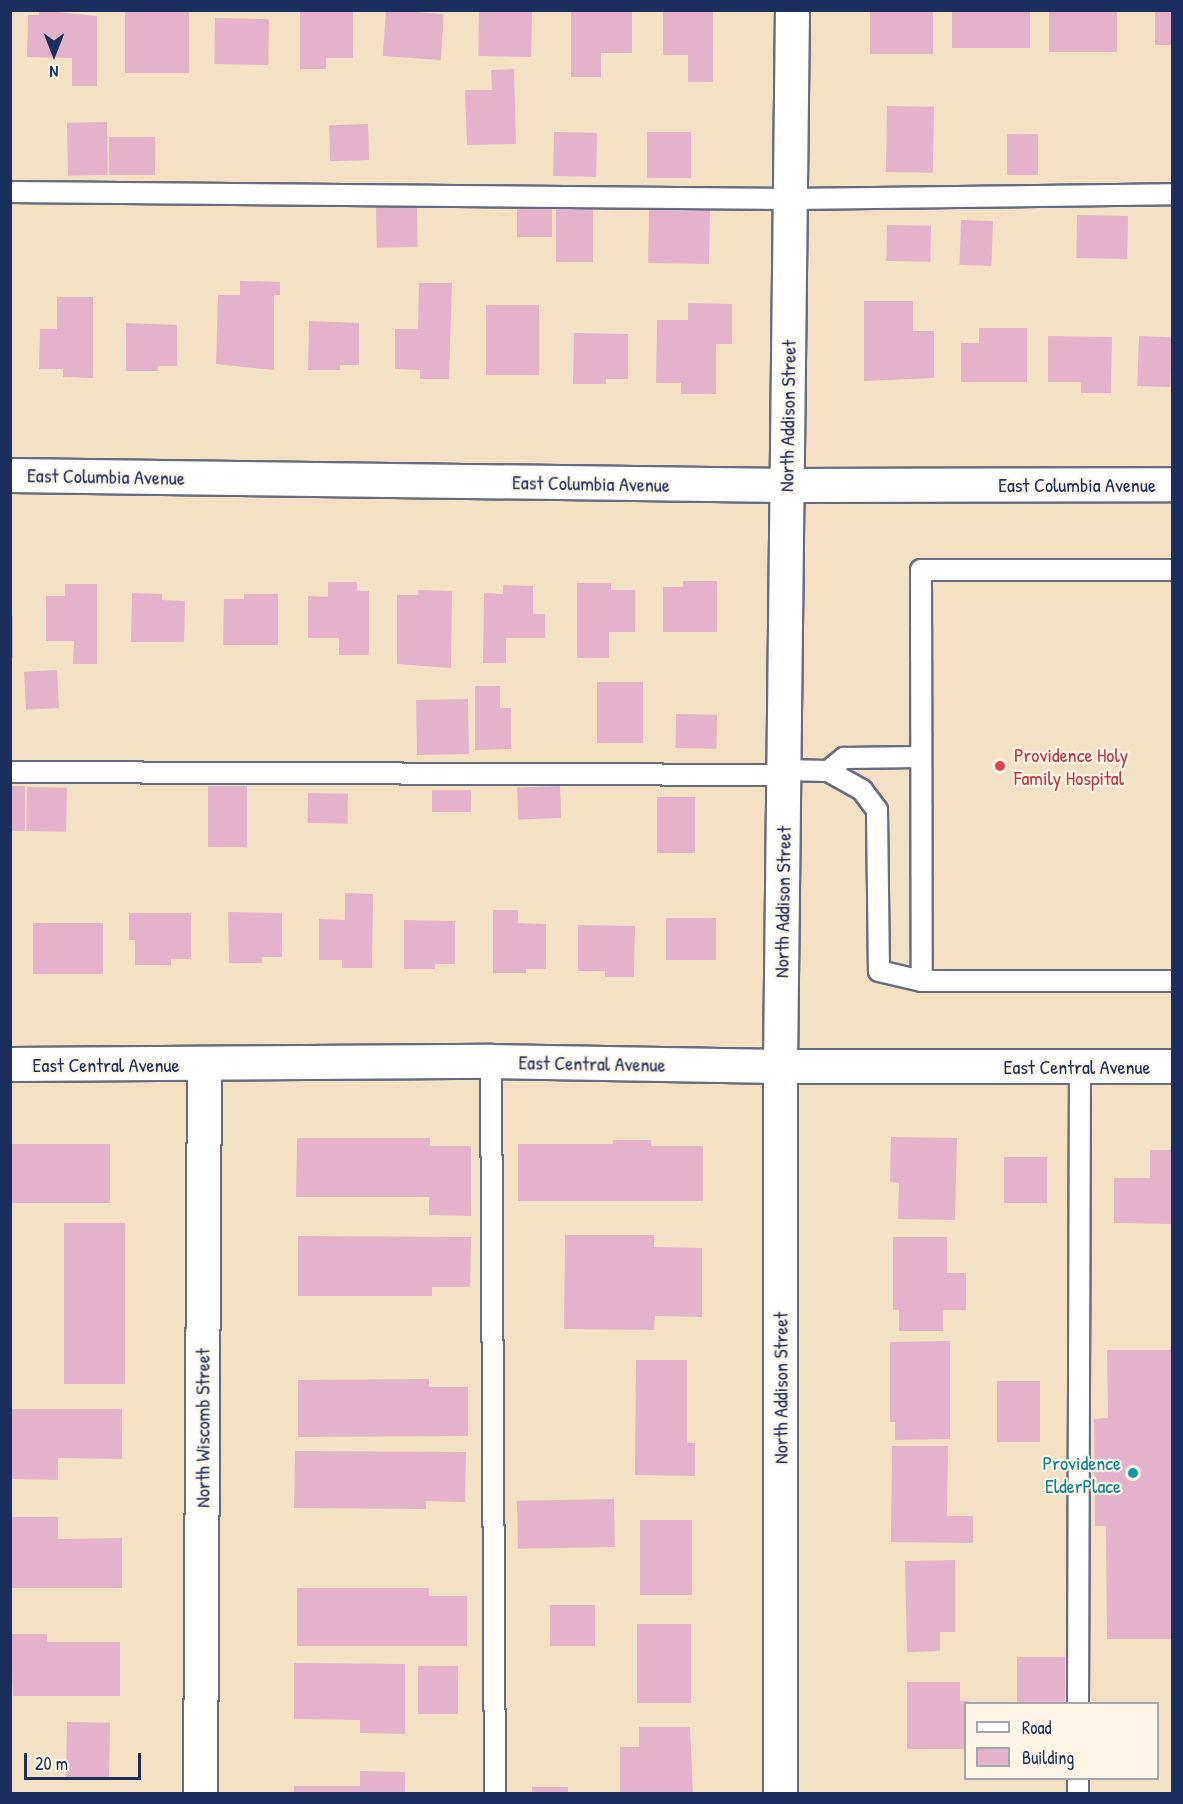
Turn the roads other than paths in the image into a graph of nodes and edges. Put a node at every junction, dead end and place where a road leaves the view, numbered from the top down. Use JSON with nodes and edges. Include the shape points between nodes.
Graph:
{"nodes":[{"id":1,"x":792,"y":10,"type":"edge"},
{"id":2,"x":10,"y":192,"type":"edge"},
{"id":3,"x":1173,"y":194,"type":"edge"},
{"id":4,"x":790,"y":199,"type":"junction"},
{"id":5,"x":10,"y":475,"type":"edge"},
{"id":6,"x":1173,"y":484,"type":"edge"},
{"id":7,"x":786,"y":485,"type":"junction"},
{"id":8,"x":1173,"y":570,"type":"edge"},
{"id":9,"x":921,"y":757,"type":"junction"},
{"id":10,"x":828,"y":771,"type":"junction"},
{"id":11,"x":10,"y":772,"type":"edge"},
{"id":12,"x":783,"y":773,"type":"junction"},
{"id":13,"x":922,"y":981,"type":"junction"},
{"id":14,"x":1173,"y":981,"type":"edge"},
{"id":15,"x":491,"y":1061,"type":"junction"},
{"id":16,"x":204,"y":1063,"type":"junction"},
{"id":17,"x":10,"y":1064,"type":"edge"},
{"id":18,"x":780,"y":1066,"type":"junction"},
{"id":19,"x":1080,"y":1066,"type":"junction"},
{"id":20,"x":1173,"y":1066,"type":"edge"},
{"id":21,"x":1078,"y":1702,"type":"edge"},
{"id":22,"x":200,"y":1794,"type":"edge"},
{"id":23,"x":495,"y":1794,"type":"edge"},
{"id":24,"x":780,"y":1794,"type":"edge"}],
"edges":[{"from":1,"to":4,"type":"street","name":"North Addison Street"},
{"from":2,"to":4,"type":"lane"},
{"from":3,"to":4,"type":"lane"},
{"from":4,"to":7,"type":"street","name":"North Addison Street"},
{"from":5,"to":7,"type":"street","name":"East Columbia Avenue"},
{"from":6,"to":7,"type":"street","name":"East Columbia Avenue"},
{"from":7,"to":12,"type":"street","name":"North Addison Street"},
{"from":8,"to":9,"type":"lane","via":[[921,570]]},
{"from":9,"to":10,"type":"lane","via":[[844,758]]},
{"from":9,"to":13,"type":"lane"},
{"from":10,"to":12,"type":"lane"},
{"from":10,"to":13,"type":"lane","via":[[862,790],[877,810],[879,971]]},
{"from":11,"to":12,"type":"lane"},
{"from":12,"to":18,"type":"street","name":"North Addison Street"},
{"from":13,"to":14,"type":"lane"},
{"from":15,"to":16,"type":"street","name":"East Central Avenue"},
{"from":15,"to":18,"type":"street","name":"East Central Avenue"},
{"from":15,"to":23,"type":"lane"},
{"from":16,"to":17,"type":"street","name":"East Central Avenue"},
{"from":16,"to":22,"type":"street","name":"North Wiscomb Street"},
{"from":18,"to":19,"type":"street","name":"East Central Avenue"},
{"from":18,"to":24,"type":"street","name":"North Addison Street"},
{"from":19,"to":20,"type":"street","name":"East Central Avenue"},
{"from":19,"to":21,"type":"lane"}]}
